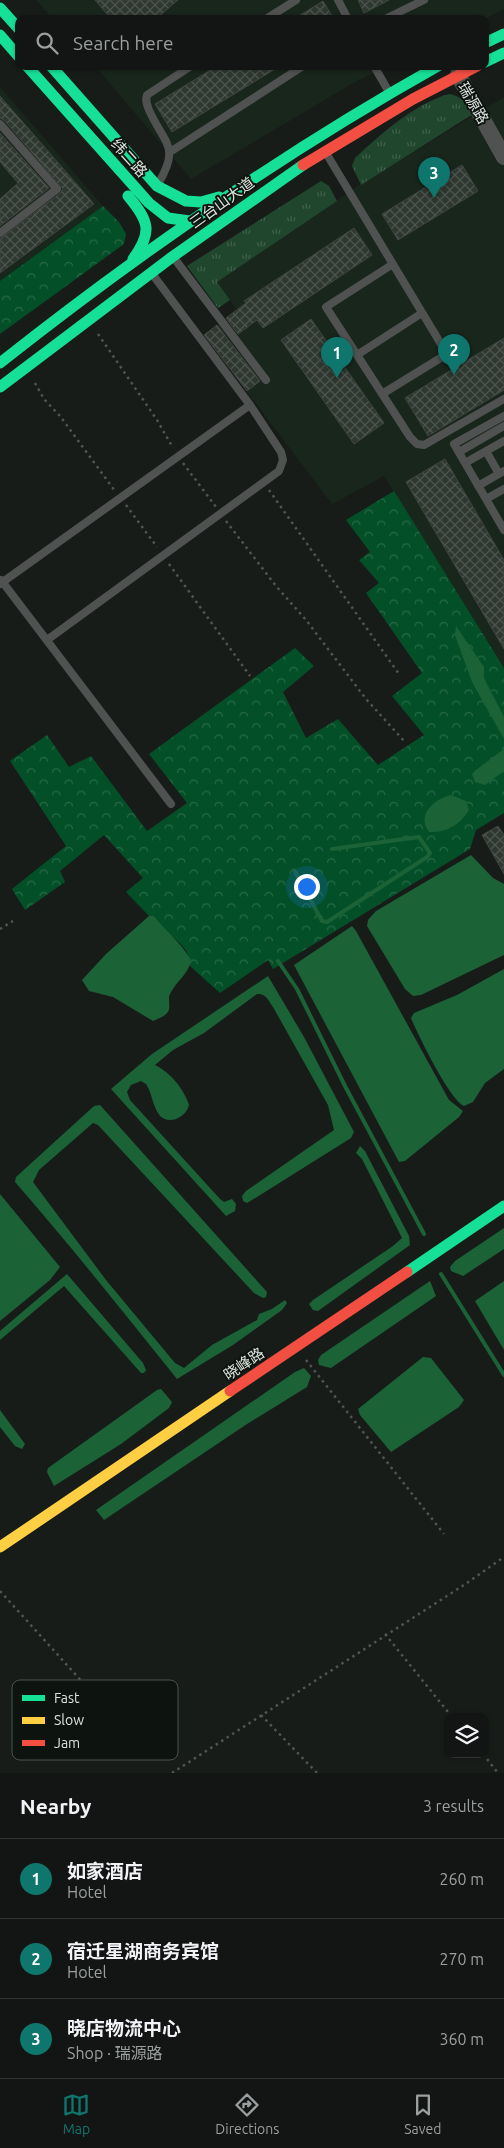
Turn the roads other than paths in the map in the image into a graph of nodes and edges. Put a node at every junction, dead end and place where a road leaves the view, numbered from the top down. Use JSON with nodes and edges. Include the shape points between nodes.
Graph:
{"nodes":[{"id":1,"x":296,"y":0,"type":"edge"},
{"id":2,"x":338,"y":0,"type":"edge"},
{"id":3,"x":424,"y":0,"type":"edge"},
{"id":4,"x":0,"y":8,"type":"edge"},
{"id":5,"x":272,"y":15,"type":"edge"},
{"id":6,"x":346,"y":15,"type":"edge"},
{"id":7,"x":393,"y":15,"type":"edge"},
{"id":8,"x":15,"y":25,"type":"edge"},
{"id":9,"x":504,"y":34,"type":"edge"},
{"id":10,"x":0,"y":35,"type":"edge"},
{"id":11,"x":489,"y":41,"type":"edge"},
{"id":12,"x":15,"y":52,"type":"edge"},
{"id":13,"x":504,"y":54,"type":"edge"},
{"id":14,"x":489,"y":60,"type":"edge"},
{"id":15,"x":31,"y":70,"type":"edge"},
{"id":16,"x":55,"y":70,"type":"edge"},
{"id":17,"x":184,"y":70,"type":"edge"},
{"id":18,"x":297,"y":70,"type":"edge"},
{"id":19,"x":376,"y":70,"type":"edge"},
{"id":20,"x":431,"y":70,"type":"edge"},
{"id":21,"x":469,"y":70,"type":"edge"},
{"id":22,"x":458,"y":75,"type":"junction"},
{"id":23,"x":40,"y":80,"type":"junction"},
{"id":24,"x":390,"y":92,"type":"junction"},
{"id":25,"x":0,"y":124,"type":"edge"},
{"id":26,"x":316,"y":136,"type":"junction"},
{"id":27,"x":170,"y":152,"type":"junction"},
{"id":28,"x":326,"y":152,"type":"junction"},
{"id":29,"x":504,"y":157,"type":"edge"},
{"id":30,"x":157,"y":186,"type":"junction"},
{"id":31,"x":232,"y":192,"type":"junction"},
{"id":32,"x":231,"y":214,"type":"junction"},
{"id":33,"x":190,"y":221,"type":"junction"},
{"id":34,"x":0,"y":233,"type":"edge"},
{"id":35,"x":141,"y":257,"type":"junction"},
{"id":36,"x":173,"y":257,"type":"junction"},
{"id":37,"x":393,"y":264,"type":"junction"},
{"id":38,"x":125,"y":268,"type":"junction"},
{"id":39,"x":152,"y":272,"type":"junction"},
{"id":40,"x":422,"y":313,"type":"junction"},
{"id":41,"x":357,"y":355,"type":"junction"},
{"id":42,"x":0,"y":363,"type":"edge"},
{"id":43,"x":266,"y":380,"type":"dead end"},
{"id":44,"x":0,"y":387,"type":"edge"},
{"id":45,"x":382,"y":394,"type":"junction"},
{"id":46,"x":504,"y":399,"type":"edge"},
{"id":47,"x":250,"y":405,"type":"junction"},
{"id":48,"x":504,"y":416,"type":"edge"},
{"id":49,"x":504,"y":426,"type":"edge"},
{"id":50,"x":504,"y":441,"type":"edge"},
{"id":51,"x":486,"y":451,"type":"junction"},
{"id":52,"x":459,"y":452,"type":"junction"},
{"id":53,"x":465,"y":463,"type":"junction"},
{"id":54,"x":501,"y":472,"type":"edge"},
{"id":55,"x":478,"y":486,"type":"junction"},
{"id":56,"x":504,"y":489,"type":"edge"},
{"id":57,"x":486,"y":499,"type":"junction"},
{"id":58,"x":495,"y":514,"type":"junction"},
{"id":59,"x":504,"y":517,"type":"edge"},
{"id":60,"x":504,"y":530,"type":"edge"},
{"id":61,"x":1,"y":581,"type":"edge"},
{"id":62,"x":47,"y":640,"type":"junction"},
{"id":63,"x":171,"y":804,"type":"dead end"},
{"id":64,"x":504,"y":1206,"type":"edge"},
{"id":65,"x":0,"y":1547,"type":"edge"}],
"edges":[{"from":1,"to":5,"type":"lane"},
{"from":2,"to":6,"type":"lane"},
{"from":3,"to":7,"type":"lane"},
{"from":4,"to":8,"type":"street"},
{"from":9,"to":11,"type":"street"},
{"from":10,"to":12,"type":"street"},
{"from":13,"to":14,"type":"street"},
{"from":15,"to":23,"type":"street","name":"纬二路"},
{"from":16,"to":30,"type":"street","name":"纬二路"},
{"from":17,"to":27,"type":"lane","via":[[150,92],[145,100],[153,120],[168,142]]},
{"from":18,"to":27,"type":"lane"},
{"from":19,"to":24,"type":"lane"},
{"from":20,"to":24,"type":"street","name":"三台山大道"},
{"from":21,"to":22,"type":"street","name":"三台山大道"},
{"from":22,"to":28,"type":"street","name":"三台山大道","via":[[398,107]]},
{"from":22,"to":29,"type":"street","name":"瑞源路"},
{"from":23,"to":33,"type":"street","name":"纬二路","via":[[149,203],[168,218]]},
{"from":23,"to":38,"type":"street","via":[[64,123],[146,220],[148,235]]},
{"from":24,"to":26,"type":"street","name":"三台山大道"},
{"from":25,"to":34,"type":"lane","via":[[57,189]]},
{"from":26,"to":28,"type":"lane"},
{"from":26,"to":31,"type":"street","name":"三台山大道"},
{"from":27,"to":30,"type":"lane","via":[[169,166]]},
{"from":28,"to":32,"type":"street","name":"三台山大道"},
{"from":28,"to":37,"type":"lane"},
{"from":30,"to":31,"type":"street","name":"纬二路","via":[[176,199],[194,202],[206,202]]},
{"from":31,"to":33,"type":"street","name":"三台山大道"},
{"from":32,"to":33,"type":"street","name":"纬二路","via":[[212,220]]},
{"from":32,"to":36,"type":"street","name":"三台山大道"},
{"from":33,"to":35,"type":"street","name":"三台山大道"},
{"from":35,"to":38,"type":"street","name":"三台山大道"},
{"from":35,"to":39,"type":"lane"},
{"from":36,"to":39,"type":"street","name":"三台山大道"},
{"from":36,"to":43,"type":"lane"},
{"from":37,"to":40,"type":"lane"},
{"from":37,"to":41,"type":"lane","via":[[326,307]]},
{"from":38,"to":42,"type":"street","name":"三台山大道"},
{"from":39,"to":44,"type":"street","name":"三台山大道"},
{"from":39,"to":47,"type":"lane"},
{"from":40,"to":41,"type":"lane"},
{"from":40,"to":45,"type":"lane","via":[[447,354]]},
{"from":41,"to":45,"type":"lane"},
{"from":45,"to":46,"type":"lane","via":[[410,437],[417,444],[424,445]]},
{"from":47,"to":61,"type":"lane"},
{"from":47,"to":62,"type":"lane","via":[[281,452],[283,460],[279,471]]},
{"from":48,"to":52,"type":"lane","via":[[454,444]]},
{"from":49,"to":52,"type":"lane"},
{"from":50,"to":51,"type":"lane"},
{"from":51,"to":53,"type":"lane"},
{"from":51,"to":54,"type":"lane"},
{"from":52,"to":53,"type":"lane"},
{"from":53,"to":55,"type":"lane"},
{"from":54,"to":55,"type":"lane"},
{"from":55,"to":57,"type":"lane"},
{"from":56,"to":57,"type":"lane"},
{"from":57,"to":58,"type":"lane"},
{"from":58,"to":59,"type":"lane"},
{"from":58,"to":60,"type":"lane"},
{"from":61,"to":62,"type":"lane"},
{"from":62,"to":63,"type":"lane"},
{"from":64,"to":65,"type":"street","name":"晓峰路"}]}
